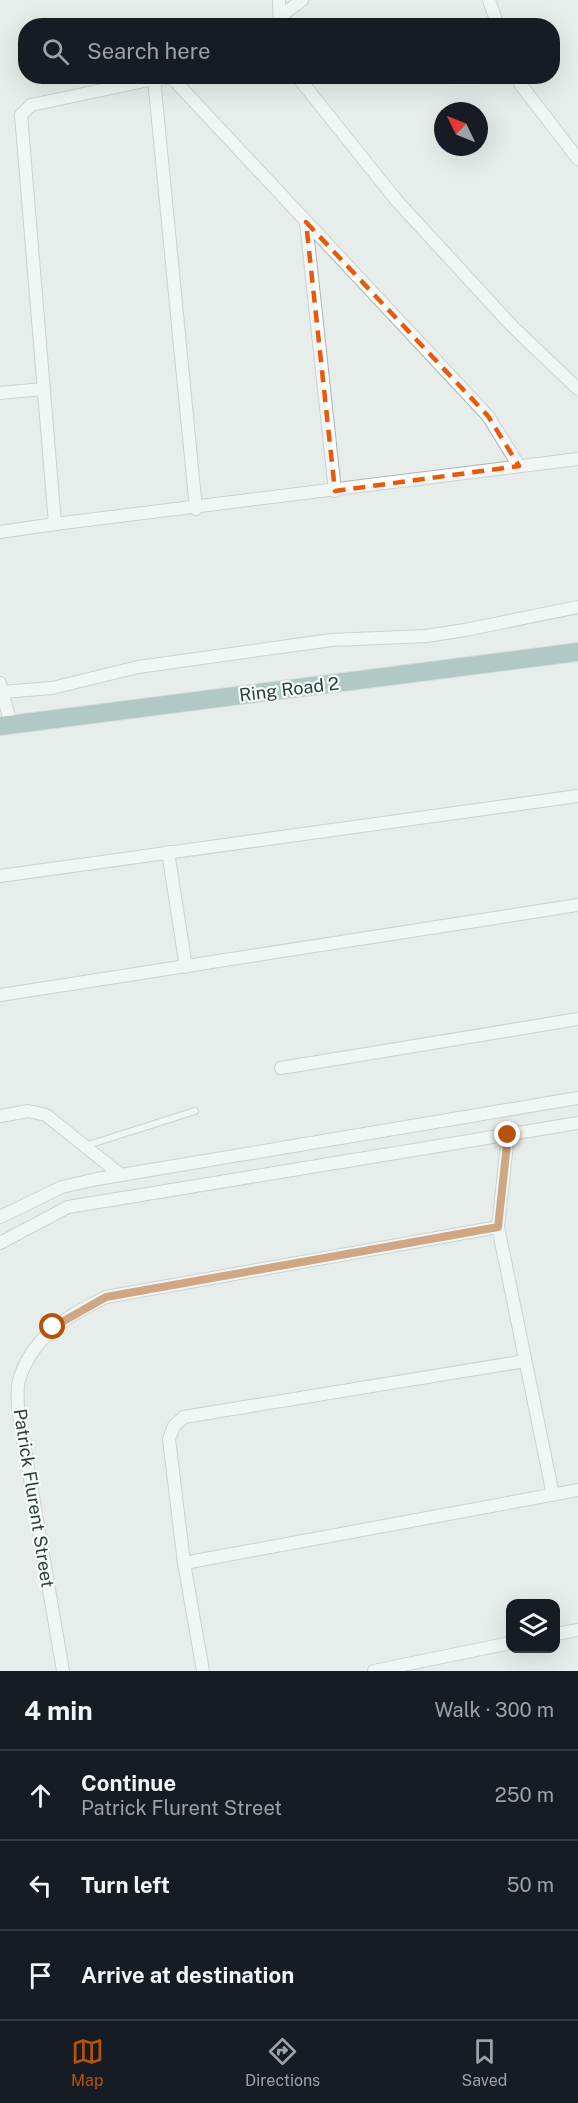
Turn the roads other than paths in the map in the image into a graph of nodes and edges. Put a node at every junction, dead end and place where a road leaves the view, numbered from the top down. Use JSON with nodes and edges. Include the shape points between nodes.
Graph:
{"nodes":[{"id":1,"x":279,"y":0,"type":"edge"},
{"id":2,"x":302,"y":0,"type":"edge"},
{"id":3,"x":489,"y":0,"type":"edge"},
{"id":4,"x":280,"y":18,"type":"edge"},
{"id":5,"x":283,"y":18,"type":"edge"},
{"id":6,"x":495,"y":18,"type":"edge"},
{"id":7,"x":130,"y":84,"type":"edge"},
{"id":8,"x":154,"y":84,"type":"edge"},
{"id":9,"x":179,"y":84,"type":"edge"},
{"id":10,"x":303,"y":84,"type":"edge"},
{"id":11,"x":521,"y":84,"type":"edge"},
{"id":12,"x":578,"y":159,"type":"edge"},
{"id":13,"x":306,"y":222,"type":"junction"},
{"id":14,"x":578,"y":388,"type":"edge"},
{"id":15,"x":43,"y":389,"type":"junction"},
{"id":16,"x":0,"y":393,"type":"edge"},
{"id":17,"x":578,"y":459,"type":"edge"},
{"id":18,"x":519,"y":466,"type":"junction"},
{"id":19,"x":335,"y":491,"type":"junction"},
{"id":20,"x":196,"y":509,"type":"junction"},
{"id":21,"x":55,"y":524,"type":"junction"},
{"id":22,"x":0,"y":532,"type":"edge"},
{"id":23,"x":578,"y":607,"type":"edge"},
{"id":24,"x":578,"y":652,"type":"edge"},
{"id":25,"x":1,"y":687,"type":"edge"},
{"id":26,"x":5,"y":726,"type":"edge"},
{"id":27,"x":578,"y":796,"type":"edge"},
{"id":28,"x":168,"y":852,"type":"junction"},
{"id":29,"x":0,"y":876,"type":"edge"},
{"id":30,"x":578,"y":905,"type":"edge"},
{"id":31,"x":186,"y":967,"type":"junction"},
{"id":32,"x":0,"y":995,"type":"edge"},
{"id":33,"x":578,"y":1019,"type":"edge"},
{"id":34,"x":281,"y":1068,"type":"dead end"},
{"id":35,"x":578,"y":1098,"type":"edge"},
{"id":36,"x":195,"y":1111,"type":"dead end"},
{"id":37,"x":0,"y":1116,"type":"edge"},
{"id":38,"x":578,"y":1123,"type":"edge"},
{"id":39,"x":508,"y":1135,"type":"junction"},
{"id":40,"x":342,"y":1138,"type":"junction"},
{"id":41,"x":84,"y":1146,"type":"junction"},
{"id":42,"x":344,"y":1161,"type":"junction"},
{"id":43,"x":121,"y":1175,"type":"junction"},
{"id":44,"x":62,"y":1187,"type":"junction"},
{"id":45,"x":68,"y":1208,"type":"junction"},
{"id":46,"x":0,"y":1217,"type":"edge"},
{"id":47,"x":498,"y":1227,"type":"junction"},
{"id":48,"x":0,"y":1243,"type":"edge"},
{"id":49,"x":525,"y":1361,"type":"junction"},
{"id":50,"x":578,"y":1490,"type":"edge"},
{"id":51,"x":554,"y":1495,"type":"junction"},
{"id":52,"x":184,"y":1563,"type":"junction"},
{"id":53,"x":578,"y":1630,"type":"edge"},
{"id":54,"x":560,"y":1633,"type":"edge"},
{"id":55,"x":506,"y":1644,"type":"edge"},
{"id":56,"x":63,"y":1671,"type":"edge"},
{"id":57,"x":203,"y":1671,"type":"edge"},
{"id":58,"x":375,"y":1671,"type":"edge"}],
"edges":[{"from":1,"to":4,"type":"street"},
{"from":2,"to":5,"type":"street"},
{"from":3,"to":6,"type":"street"},
{"from":7,"to":15,"type":"street","via":[[31,105],[21,115]]},
{"from":8,"to":20,"type":"street"},
{"from":9,"to":13,"type":"street"},
{"from":10,"to":14,"type":"street","via":[[396,201],[513,327]]},
{"from":11,"to":12,"type":"street"},
{"from":13,"to":18,"type":"street","via":[[488,416]]},
{"from":13,"to":19,"type":"street"},
{"from":15,"to":16,"type":"street"},
{"from":15,"to":21,"type":"street"},
{"from":17,"to":18,"type":"street"},
{"from":18,"to":19,"type":"street"},
{"from":19,"to":20,"type":"street"},
{"from":20,"to":21,"type":"street"},
{"from":21,"to":22,"type":"street"},
{"from":23,"to":25,"type":"street","via":[[426,636],[331,640],[138,668],[52,688]]},
{"from":24,"to":26,"type":"main road","name":"Ring Road 2"},
{"from":25,"to":26,"type":"street"},
{"from":27,"to":28,"type":"street"},
{"from":28,"to":29,"type":"street"},
{"from":28,"to":31,"type":"street"},
{"from":30,"to":31,"type":"street"},
{"from":31,"to":32,"type":"street"},
{"from":33,"to":34,"type":"street"},
{"from":35,"to":40,"type":"street"},
{"from":36,"to":41,"type":"lane"},
{"from":37,"to":41,"type":"street","via":[[28,1111],[46,1115]]},
{"from":38,"to":39,"type":"street"},
{"from":39,"to":42,"type":"street"},
{"from":39,"to":47,"type":"street"},
{"from":40,"to":42,"type":"street"},
{"from":40,"to":43,"type":"street"},
{"from":41,"to":43,"type":"street"},
{"from":42,"to":45,"type":"street"},
{"from":43,"to":44,"type":"street"},
{"from":44,"to":45,"type":"street"},
{"from":44,"to":46,"type":"street"},
{"from":45,"to":48,"type":"street"},
{"from":47,"to":49,"type":"street"},
{"from":47,"to":56,"type":"street","name":"Patrick Flurent Street","via":[[106,1297],[62,1321],[33,1348],[19,1379],[18,1409]]},
{"from":49,"to":51,"type":"street"},
{"from":49,"to":52,"type":"street","via":[[184,1417],[174,1426],[169,1439]]},
{"from":50,"to":51,"type":"street"},
{"from":51,"to":52,"type":"street"},
{"from":52,"to":57,"type":"street"},
{"from":53,"to":54,"type":"street"},
{"from":55,"to":58,"type":"street"}]}
